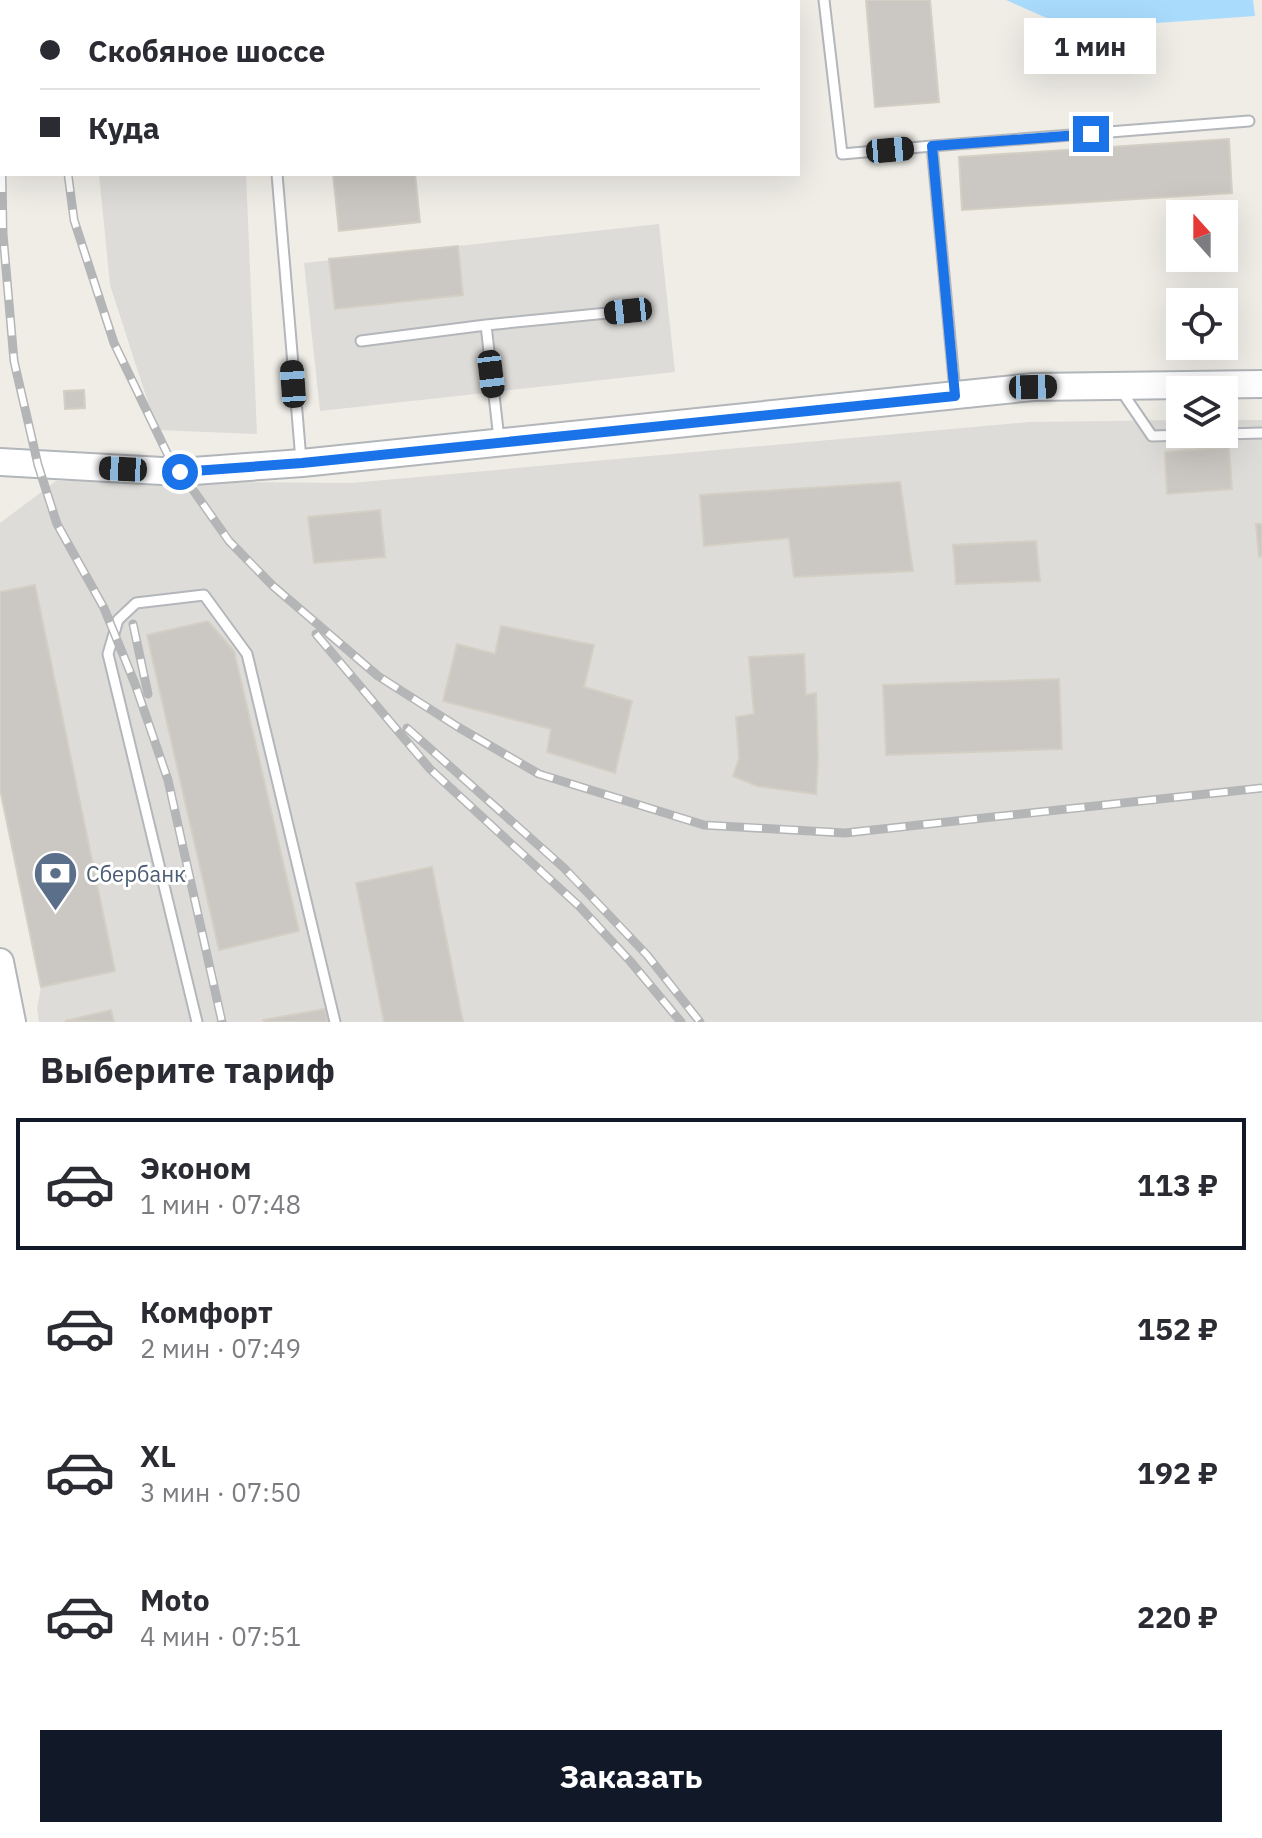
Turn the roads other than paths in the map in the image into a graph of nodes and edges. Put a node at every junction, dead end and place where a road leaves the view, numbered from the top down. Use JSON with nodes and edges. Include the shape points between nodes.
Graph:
{"nodes":[{"id":1,"x":824,"y":0,"type":"edge"},
{"id":2,"x":1249,"y":121,"type":"dead end"},
{"id":3,"x":932,"y":146,"type":"junction"},
{"id":4,"x":277,"y":176,"type":"edge"},
{"id":5,"x":628,"y":311,"type":"dead end"},
{"id":6,"x":486,"y":325,"type":"junction"},
{"id":7,"x":361,"y":341,"type":"dead end"},
{"id":8,"x":1262,"y":384,"type":"edge"},
{"id":9,"x":1118,"y":386,"type":"junction"},
{"id":10,"x":955,"y":396,"type":"junction"},
{"id":11,"x":1262,"y":433,"type":"edge"},
{"id":12,"x":1238,"y":434,"type":"edge"},
{"id":13,"x":1166,"y":436,"type":"edge"},
{"id":14,"x":500,"y":443,"type":"junction"},
{"id":15,"x":302,"y":463,"type":"junction"},
{"id":16,"x":5,"y":465,"type":"edge"},
{"id":17,"x":0,"y":962,"type":"edge"},
{"id":18,"x":12,"y":1022,"type":"edge"},
{"id":19,"x":197,"y":1022,"type":"edge"},
{"id":20,"x":335,"y":1022,"type":"edge"}],
"edges":[{"from":1,"to":3,"type":"lane","via":[[842,154]]},
{"from":2,"to":3,"type":"lane"},
{"from":3,"to":10,"type":"lane"},
{"from":4,"to":15,"type":"lane"},
{"from":5,"to":6,"type":"lane"},
{"from":6,"to":7,"type":"lane"},
{"from":6,"to":14,"type":"lane"},
{"from":8,"to":9,"type":"main road"},
{"from":9,"to":10,"type":"main road","via":[[1033,387]]},
{"from":9,"to":13,"type":"lane","via":[[1152,436]]},
{"from":10,"to":14,"type":"main road"},
{"from":11,"to":12,"type":"lane"},
{"from":14,"to":15,"type":"main road"},
{"from":15,"to":16,"type":"main road","via":[[180,472]]},
{"from":17,"to":18,"type":"main road"},
{"from":19,"to":20,"type":"lane","via":[[108,654],[118,620],[136,603],[204,595],[247,654]]}]}
